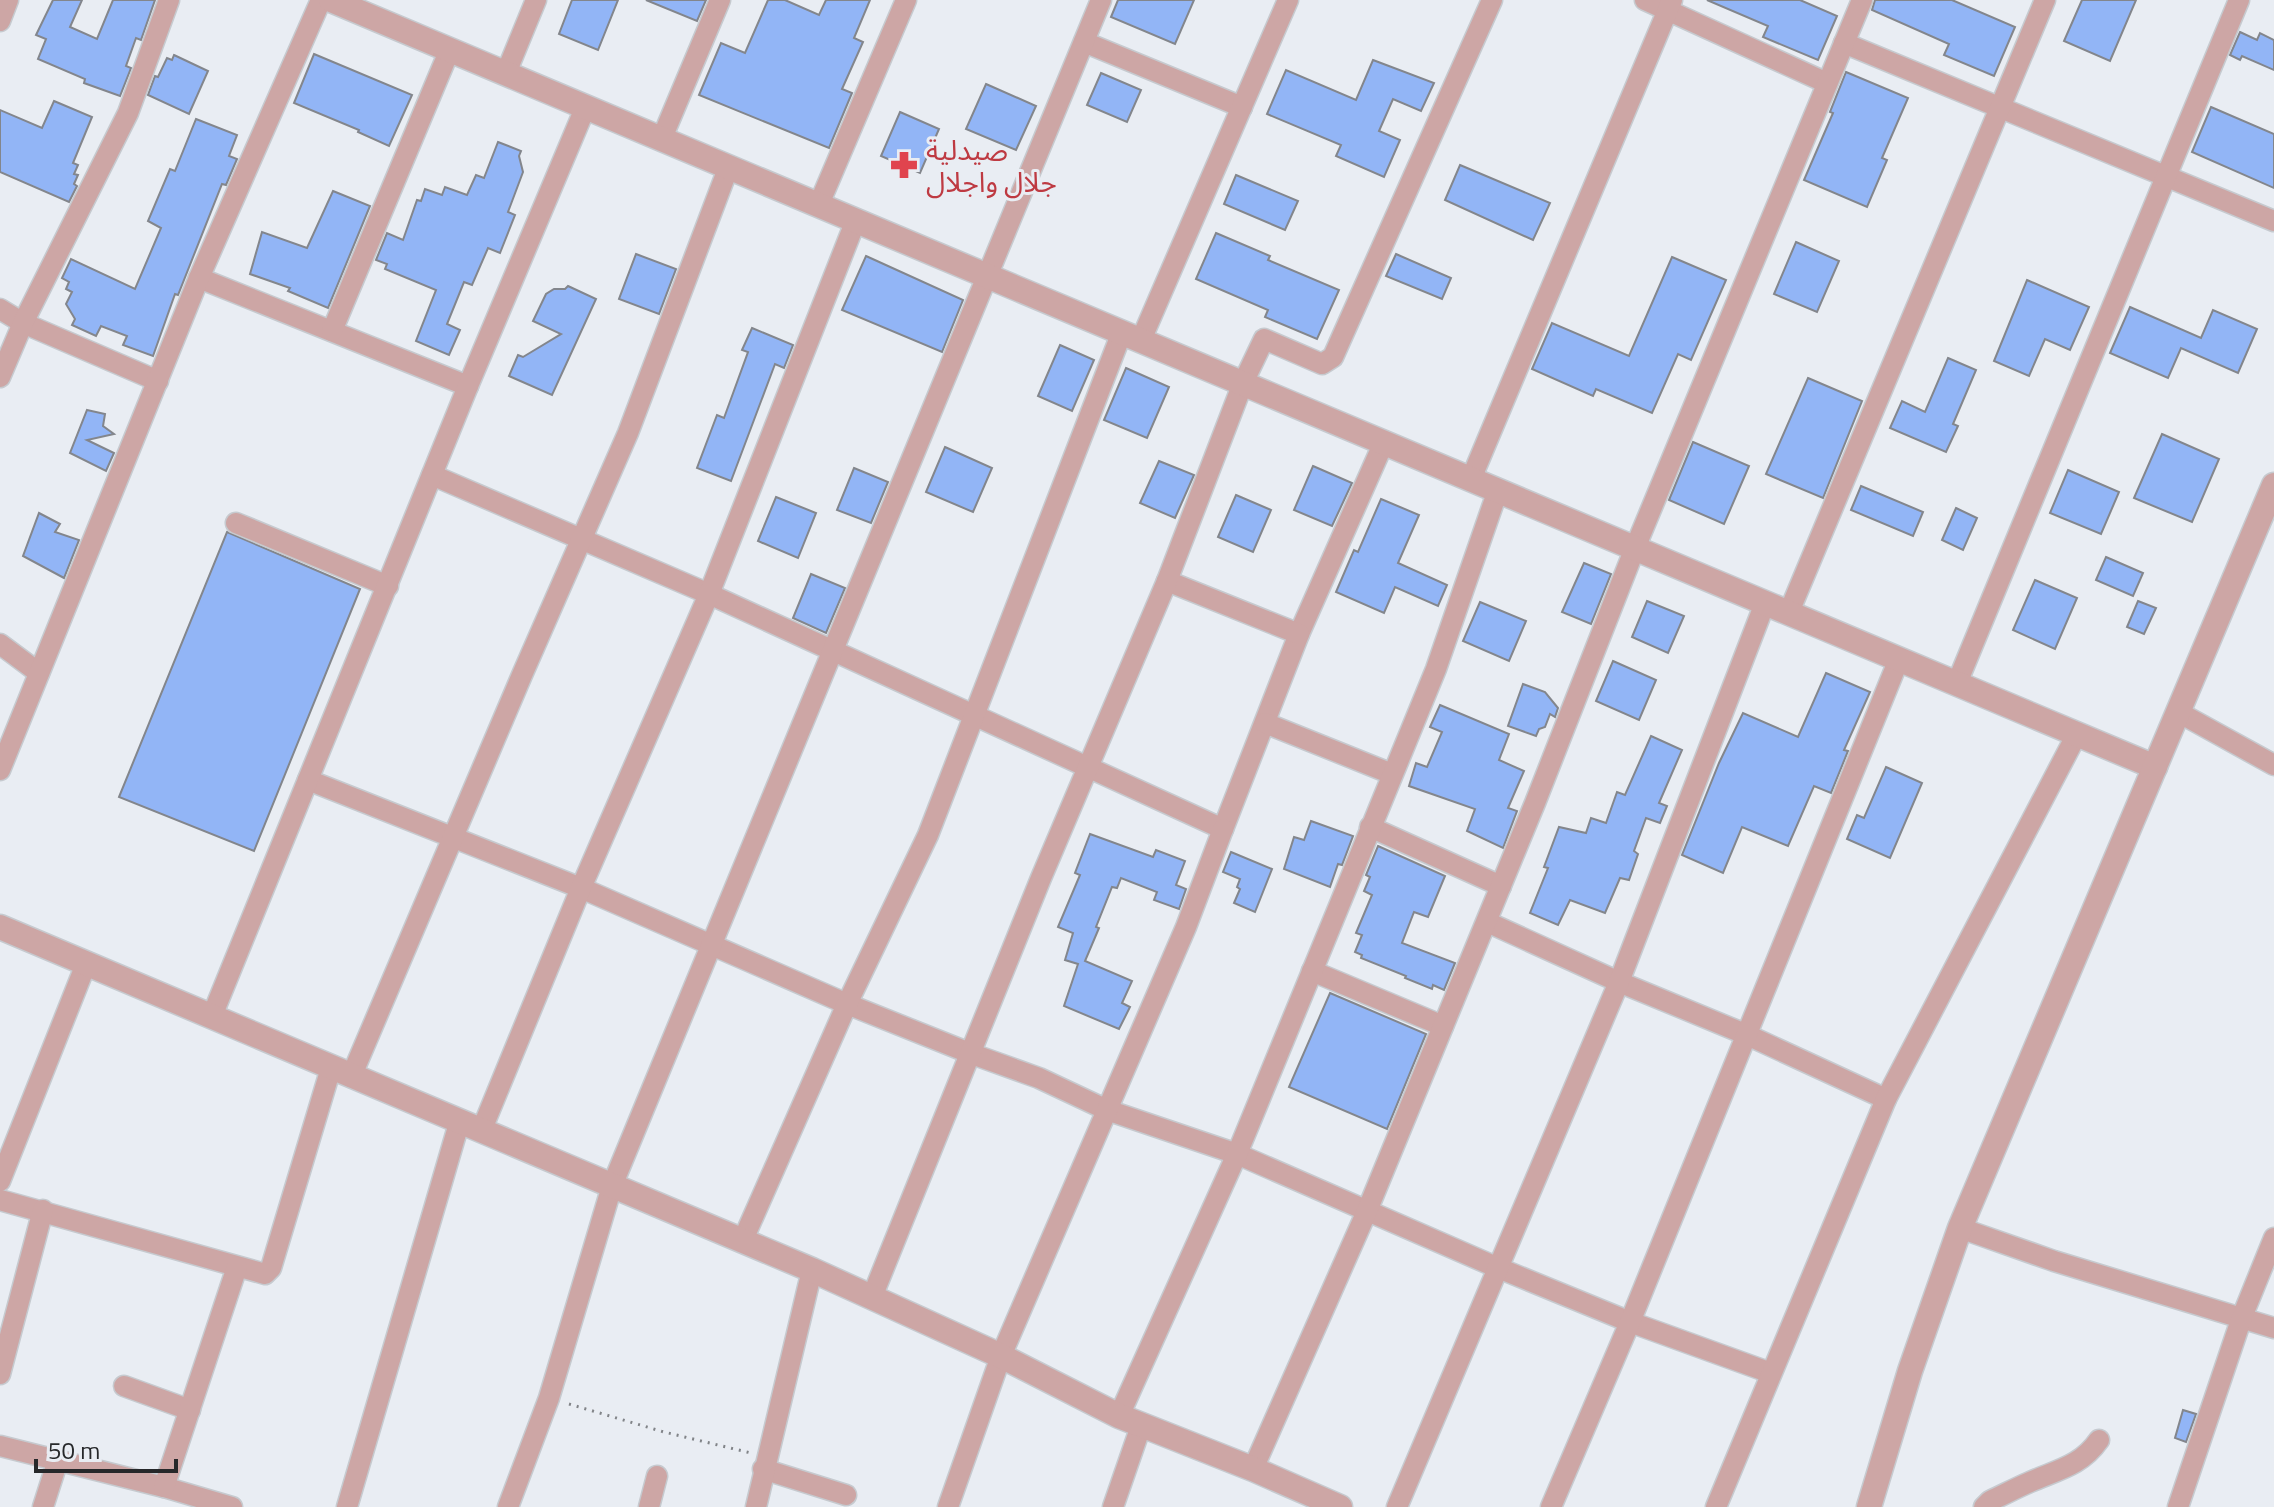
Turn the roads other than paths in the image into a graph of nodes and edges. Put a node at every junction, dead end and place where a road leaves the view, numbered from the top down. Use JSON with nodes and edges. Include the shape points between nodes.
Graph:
{"nodes":[{"id":1,"x":8,"y":0,"type":"edge"},
{"id":2,"x":169,"y":0,"type":"edge"},
{"id":3,"x":321,"y":0,"type":"edge"},
{"id":4,"x":331,"y":0,"type":"edge"},
{"id":5,"x":536,"y":0,"type":"edge"},
{"id":6,"x":720,"y":0,"type":"edge"},
{"id":7,"x":906,"y":0,"type":"edge"},
{"id":8,"x":1101,"y":0,"type":"edge"},
{"id":9,"x":1288,"y":0,"type":"edge"},
{"id":10,"x":1492,"y":0,"type":"edge"},
{"id":11,"x":1645,"y":0,"type":"edge"},
{"id":12,"x":1862,"y":0,"type":"edge"},
{"id":13,"x":2045,"y":0,"type":"edge"},
{"id":14,"x":2239,"y":0,"type":"edge"},
{"id":15,"x":1670,"y":5,"type":"edge"},
{"id":16,"x":0,"y":21,"type":"edge"},
{"id":17,"x":1084,"y":42,"type":"junction"},
{"id":18,"x":1844,"y":43,"type":"junction"},
{"id":19,"x":450,"y":49,"type":"junction"},
{"id":20,"x":506,"y":73,"type":"junction"},
{"id":21,"x":1827,"y":83,"type":"junction"},
{"id":22,"x":586,"y":106,"type":"junction"},
{"id":23,"x":1242,"y":107,"type":"junction"},
{"id":24,"x":2000,"y":108,"type":"junction"},
{"id":25,"x":662,"y":138,"type":"junction"},
{"id":26,"x":729,"y":166,"type":"junction"},
{"id":27,"x":2166,"y":176,"type":"junction"},
{"id":28,"x":819,"y":204,"type":"junction"},
{"id":29,"x":856,"y":220,"type":"junction"},
{"id":30,"x":2274,"y":221,"type":"edge"},
{"id":31,"x":987,"y":275,"type":"junction"},
{"id":32,"x":199,"y":278,"type":"junction"},
{"id":33,"x":0,"y":309,"type":"edge"},
{"id":34,"x":23,"y":323,"type":"junction"},
{"id":35,"x":332,"y":331,"type":"junction"},
{"id":36,"x":1132,"y":336,"type":"junction"},
{"id":37,"x":0,"y":377,"type":"edge"},
{"id":38,"x":158,"y":381,"type":"junction"},
{"id":39,"x":1243,"y":383,"type":"junction"},
{"id":40,"x":468,"y":386,"type":"junction"},
{"id":41,"x":1384,"y":442,"type":"junction"},
{"id":42,"x":432,"y":475,"type":"junction"},
{"id":43,"x":1471,"y":479,"type":"junction"},
{"id":44,"x":2274,"y":485,"type":"edge"},
{"id":45,"x":1498,"y":490,"type":"junction"},
{"id":46,"x":236,"y":523,"type":"dead end"},
{"id":47,"x":582,"y":539,"type":"junction"},
{"id":48,"x":1635,"y":548,"type":"junction"},
{"id":49,"x":1167,"y":581,"type":"junction"},
{"id":50,"x":388,"y":586,"type":"junction"},
{"id":51,"x":709,"y":594,"type":"junction"},
{"id":52,"x":1765,"y":603,"type":"junction"},
{"id":53,"x":1789,"y":612,"type":"junction"},
{"id":54,"x":1299,"y":634,"type":"junction"},
{"id":55,"x":0,"y":644,"type":"edge"},
{"id":56,"x":834,"y":652,"type":"junction"},
{"id":57,"x":1899,"y":659,"type":"junction"},
{"id":58,"x":39,"y":673,"type":"junction"},
{"id":59,"x":1957,"y":683,"type":"junction"},
{"id":60,"x":2178,"y":712,"type":"junction"},
{"id":61,"x":972,"y":716,"type":"junction"},
{"id":62,"x":1265,"y":723,"type":"junction"},
{"id":63,"x":2077,"y":734,"type":"junction"},
{"id":64,"x":2274,"y":765,"type":"edge"},
{"id":65,"x":2155,"y":767,"type":"junction"},
{"id":66,"x":1088,"y":768,"type":"junction"},
{"id":67,"x":0,"y":770,"type":"edge"},
{"id":68,"x":1392,"y":774,"type":"junction"},
{"id":69,"x":308,"y":780,"type":"junction"},
{"id":70,"x":1370,"y":827,"type":"junction"},
{"id":71,"x":1223,"y":829,"type":"junction"},
{"id":72,"x":454,"y":837,"type":"junction"},
{"id":73,"x":1501,"y":886,"type":"junction"},
{"id":74,"x":581,"y":888,"type":"junction"},
{"id":75,"x":1487,"y":922,"type":"junction"},
{"id":76,"x":0,"y":927,"type":"edge"},
{"id":77,"x":714,"y":944,"type":"junction"},
{"id":78,"x":86,"y":964,"type":"junction"},
{"id":79,"x":1312,"y":971,"type":"junction"},
{"id":80,"x":1619,"y":982,"type":"junction"},
{"id":81,"x":847,"y":1004,"type":"junction"},
{"id":82,"x":212,"y":1016,"type":"junction"},
{"id":83,"x":1443,"y":1026,"type":"junction"},
{"id":84,"x":1745,"y":1034,"type":"junction"},
{"id":85,"x":972,"y":1054,"type":"junction"},
{"id":86,"x":341,"y":1072,"type":"junction"},
{"id":87,"x":1886,"y":1099,"type":"junction"},
{"id":88,"x":1107,"y":1110,"type":"junction"},
{"id":89,"x":471,"y":1125,"type":"junction"},
{"id":90,"x":1237,"y":1154,"type":"junction"},
{"id":91,"x":0,"y":1181,"type":"edge"},
{"id":92,"x":612,"y":1186,"type":"junction"},
{"id":93,"x":0,"y":1200,"type":"edge"},
{"id":94,"x":43,"y":1210,"type":"junction"},
{"id":95,"x":1367,"y":1211,"type":"junction"},
{"id":96,"x":1960,"y":1228,"type":"junction"},
{"id":97,"x":2274,"y":1238,"type":"edge"},
{"id":98,"x":742,"y":1242,"type":"junction"},
{"id":99,"x":237,"y":1267,"type":"junction"},
{"id":100,"x":1496,"y":1267,"type":"junction"},
{"id":101,"x":812,"y":1270,"type":"junction"},
{"id":102,"x":872,"y":1297,"type":"junction"},
{"id":103,"x":2242,"y":1317,"type":"junction"},
{"id":104,"x":1630,"y":1322,"type":"junction"},
{"id":105,"x":2274,"y":1328,"type":"edge"},
{"id":106,"x":1001,"y":1356,"type":"junction"},
{"id":107,"x":1771,"y":1373,"type":"junction"},
{"id":108,"x":0,"y":1374,"type":"edge"},
{"id":109,"x":124,"y":1386,"type":"dead end"},
{"id":110,"x":190,"y":1410,"type":"junction"},
{"id":111,"x":1130,"y":1421,"type":"junction"},
{"id":112,"x":2099,"y":1440,"type":"dead end"},
{"id":113,"x":0,"y":1446,"type":"edge"},
{"id":114,"x":58,"y":1460,"type":"junction"},
{"id":115,"x":765,"y":1463,"type":"junction"},
{"id":116,"x":1253,"y":1469,"type":"junction"},
{"id":117,"x":657,"y":1476,"type":"dead end"},
{"id":118,"x":164,"y":1487,"type":"junction"},
{"id":119,"x":846,"y":1495,"type":"dead end"},
{"id":120,"x":1298,"y":1499,"type":"edge"},
{"id":121,"x":43,"y":1507,"type":"edge"},
{"id":122,"x":232,"y":1507,"type":"edge"},
{"id":123,"x":347,"y":1507,"type":"edge"},
{"id":124,"x":508,"y":1507,"type":"edge"},
{"id":125,"x":649,"y":1507,"type":"edge"},
{"id":126,"x":756,"y":1507,"type":"edge"},
{"id":127,"x":948,"y":1507,"type":"edge"},
{"id":128,"x":1113,"y":1507,"type":"edge"},
{"id":129,"x":1340,"y":1507,"type":"edge"},
{"id":130,"x":1397,"y":1507,"type":"edge"},
{"id":131,"x":1551,"y":1507,"type":"edge"},
{"id":132,"x":1716,"y":1507,"type":"edge"},
{"id":133,"x":1869,"y":1507,"type":"edge"},
{"id":134,"x":1984,"y":1507,"type":"edge"},
{"id":135,"x":2178,"y":1507,"type":"edge"}],
"edges":[{"from":1,"to":16,"type":"street"},
{"from":2,"to":34,"type":"street","via":[[128,113]]},
{"from":3,"to":32,"type":"street"},
{"from":4,"to":19,"type":"street"},
{"from":5,"to":20,"type":"street"},
{"from":6,"to":25,"type":"street"},
{"from":7,"to":28,"type":"street"},
{"from":8,"to":17,"type":"street"},
{"from":9,"to":23,"type":"street"},
{"from":10,"to":39,"type":"street","via":[[1333,357],[1322,364],[1264,339]]},
{"from":11,"to":15,"type":"street"},
{"from":12,"to":18,"type":"street"},
{"from":13,"to":24,"type":"street"},
{"from":14,"to":27,"type":"street"},
{"from":15,"to":21,"type":"street"},
{"from":15,"to":43,"type":"street"},
{"from":17,"to":23,"type":"street"},
{"from":17,"to":31,"type":"street"},
{"from":18,"to":21,"type":"street"},
{"from":18,"to":24,"type":"street"},
{"from":19,"to":20,"type":"street"},
{"from":19,"to":35,"type":"street"},
{"from":20,"to":22,"type":"street"},
{"from":21,"to":48,"type":"street"},
{"from":22,"to":25,"type":"street"},
{"from":22,"to":40,"type":"street"},
{"from":23,"to":36,"type":"street"},
{"from":24,"to":27,"type":"street"},
{"from":24,"to":53,"type":"street"},
{"from":25,"to":26,"type":"street"},
{"from":26,"to":28,"type":"street"},
{"from":26,"to":47,"type":"street"},
{"from":27,"to":30,"type":"street"},
{"from":27,"to":59,"type":"street"},
{"from":28,"to":29,"type":"street"},
{"from":29,"to":31,"type":"street"},
{"from":29,"to":51,"type":"street"},
{"from":31,"to":36,"type":"street"},
{"from":31,"to":56,"type":"street"},
{"from":32,"to":35,"type":"street"},
{"from":32,"to":38,"type":"street"},
{"from":33,"to":34,"type":"street"},
{"from":34,"to":37,"type":"street"},
{"from":34,"to":38,"type":"street"},
{"from":35,"to":40,"type":"street"},
{"from":36,"to":39,"type":"street"},
{"from":36,"to":61,"type":"street"},
{"from":38,"to":58,"type":"street"},
{"from":39,"to":41,"type":"street"},
{"from":39,"to":49,"type":"street"},
{"from":40,"to":42,"type":"street"},
{"from":41,"to":43,"type":"street"},
{"from":41,"to":54,"type":"street"},
{"from":42,"to":47,"type":"street"},
{"from":42,"to":50,"type":"street"},
{"from":43,"to":45,"type":"street"},
{"from":44,"to":60,"type":"street"},
{"from":45,"to":48,"type":"street"},
{"from":45,"to":68,"type":"street","via":[[1436,669]]},
{"from":46,"to":50,"type":"street"},
{"from":47,"to":51,"type":"street"},
{"from":47,"to":72,"type":"street"},
{"from":48,"to":52,"type":"street"},
{"from":48,"to":73,"type":"street"},
{"from":49,"to":54,"type":"street"},
{"from":49,"to":66,"type":"street"},
{"from":50,"to":69,"type":"street"},
{"from":51,"to":56,"type":"street"},
{"from":51,"to":74,"type":"street"},
{"from":52,"to":53,"type":"street"},
{"from":52,"to":80,"type":"street"},
{"from":53,"to":57,"type":"street"},
{"from":54,"to":62,"type":"street"},
{"from":55,"to":58,"type":"street"},
{"from":56,"to":61,"type":"street"},
{"from":56,"to":77,"type":"street"},
{"from":57,"to":59,"type":"street"},
{"from":57,"to":84,"type":"street"},
{"from":58,"to":67,"type":"street"},
{"from":59,"to":63,"type":"street"},
{"from":60,"to":64,"type":"street"},
{"from":60,"to":65,"type":"street"},
{"from":61,"to":66,"type":"street"},
{"from":61,"to":81,"type":"street","via":[[928,835]]},
{"from":62,"to":68,"type":"street"},
{"from":62,"to":71,"type":"street"},
{"from":63,"to":65,"type":"street"},
{"from":63,"to":87,"type":"street"},
{"from":65,"to":96,"type":"street"},
{"from":66,"to":71,"type":"street"},
{"from":66,"to":85,"type":"street"},
{"from":68,"to":70,"type":"street"},
{"from":69,"to":72,"type":"street"},
{"from":69,"to":82,"type":"street"},
{"from":70,"to":73,"type":"street"},
{"from":70,"to":79,"type":"street"},
{"from":71,"to":88,"type":"street"},
{"from":72,"to":74,"type":"street"},
{"from":72,"to":86,"type":"street"},
{"from":73,"to":75,"type":"street"},
{"from":74,"to":77,"type":"street"},
{"from":74,"to":89,"type":"street"},
{"from":75,"to":80,"type":"street"},
{"from":75,"to":83,"type":"street"},
{"from":76,"to":78,"type":"street"},
{"from":77,"to":81,"type":"street"},
{"from":77,"to":92,"type":"street"},
{"from":78,"to":82,"type":"street"},
{"from":78,"to":91,"type":"street"},
{"from":79,"to":83,"type":"street"},
{"from":79,"to":90,"type":"street"},
{"from":80,"to":84,"type":"street"},
{"from":80,"to":100,"type":"street"},
{"from":81,"to":85,"type":"street"},
{"from":81,"to":98,"type":"street"},
{"from":82,"to":86,"type":"street"},
{"from":83,"to":95,"type":"street"},
{"from":84,"to":87,"type":"street"},
{"from":84,"to":104,"type":"street"},
{"from":85,"to":88,"type":"street"},
{"from":85,"to":102,"type":"street"},
{"from":86,"to":89,"type":"street"},
{"from":86,"to":99,"type":"street","via":[[271,1268],[265,1274]]},
{"from":87,"to":107,"type":"street"},
{"from":88,"to":90,"type":"street"},
{"from":88,"to":106,"type":"street"},
{"from":89,"to":92,"type":"street"},
{"from":89,"to":123,"type":"street"},
{"from":90,"to":95,"type":"street"},
{"from":90,"to":111,"type":"street"},
{"from":92,"to":98,"type":"street"},
{"from":92,"to":124,"type":"street","via":[[549,1398]]},
{"from":93,"to":94,"type":"street"},
{"from":94,"to":99,"type":"street"},
{"from":94,"to":108,"type":"street"},
{"from":95,"to":100,"type":"street"},
{"from":95,"to":116,"type":"street"},
{"from":96,"to":103,"type":"street"},
{"from":96,"to":133,"type":"street"},
{"from":97,"to":103,"type":"street"},
{"from":98,"to":101,"type":"street"},
{"from":99,"to":110,"type":"street"},
{"from":100,"to":104,"type":"street"},
{"from":100,"to":130,"type":"street"},
{"from":101,"to":102,"type":"street"},
{"from":101,"to":115,"type":"street"},
{"from":102,"to":106,"type":"street"},
{"from":103,"to":105,"type":"street"},
{"from":103,"to":135,"type":"street"},
{"from":104,"to":107,"type":"street"},
{"from":104,"to":131,"type":"street"},
{"from":106,"to":111,"type":"street"},
{"from":106,"to":127,"type":"street"},
{"from":107,"to":132,"type":"street"},
{"from":109,"to":110,"type":"street"},
{"from":110,"to":118,"type":"street"},
{"from":111,"to":116,"type":"street"},
{"from":111,"to":128,"type":"street"},
{"from":112,"to":134,"type":"street","via":[[2059,1473]]},
{"from":113,"to":114,"type":"street"},
{"from":114,"to":118,"type":"street"},
{"from":114,"to":121,"type":"street"},
{"from":115,"to":119,"type":"street"},
{"from":115,"to":126,"type":"street"},
{"from":116,"to":120,"type":"street"},
{"from":117,"to":125,"type":"street"},
{"from":118,"to":122,"type":"street"},
{"from":120,"to":129,"type":"street"}]}
